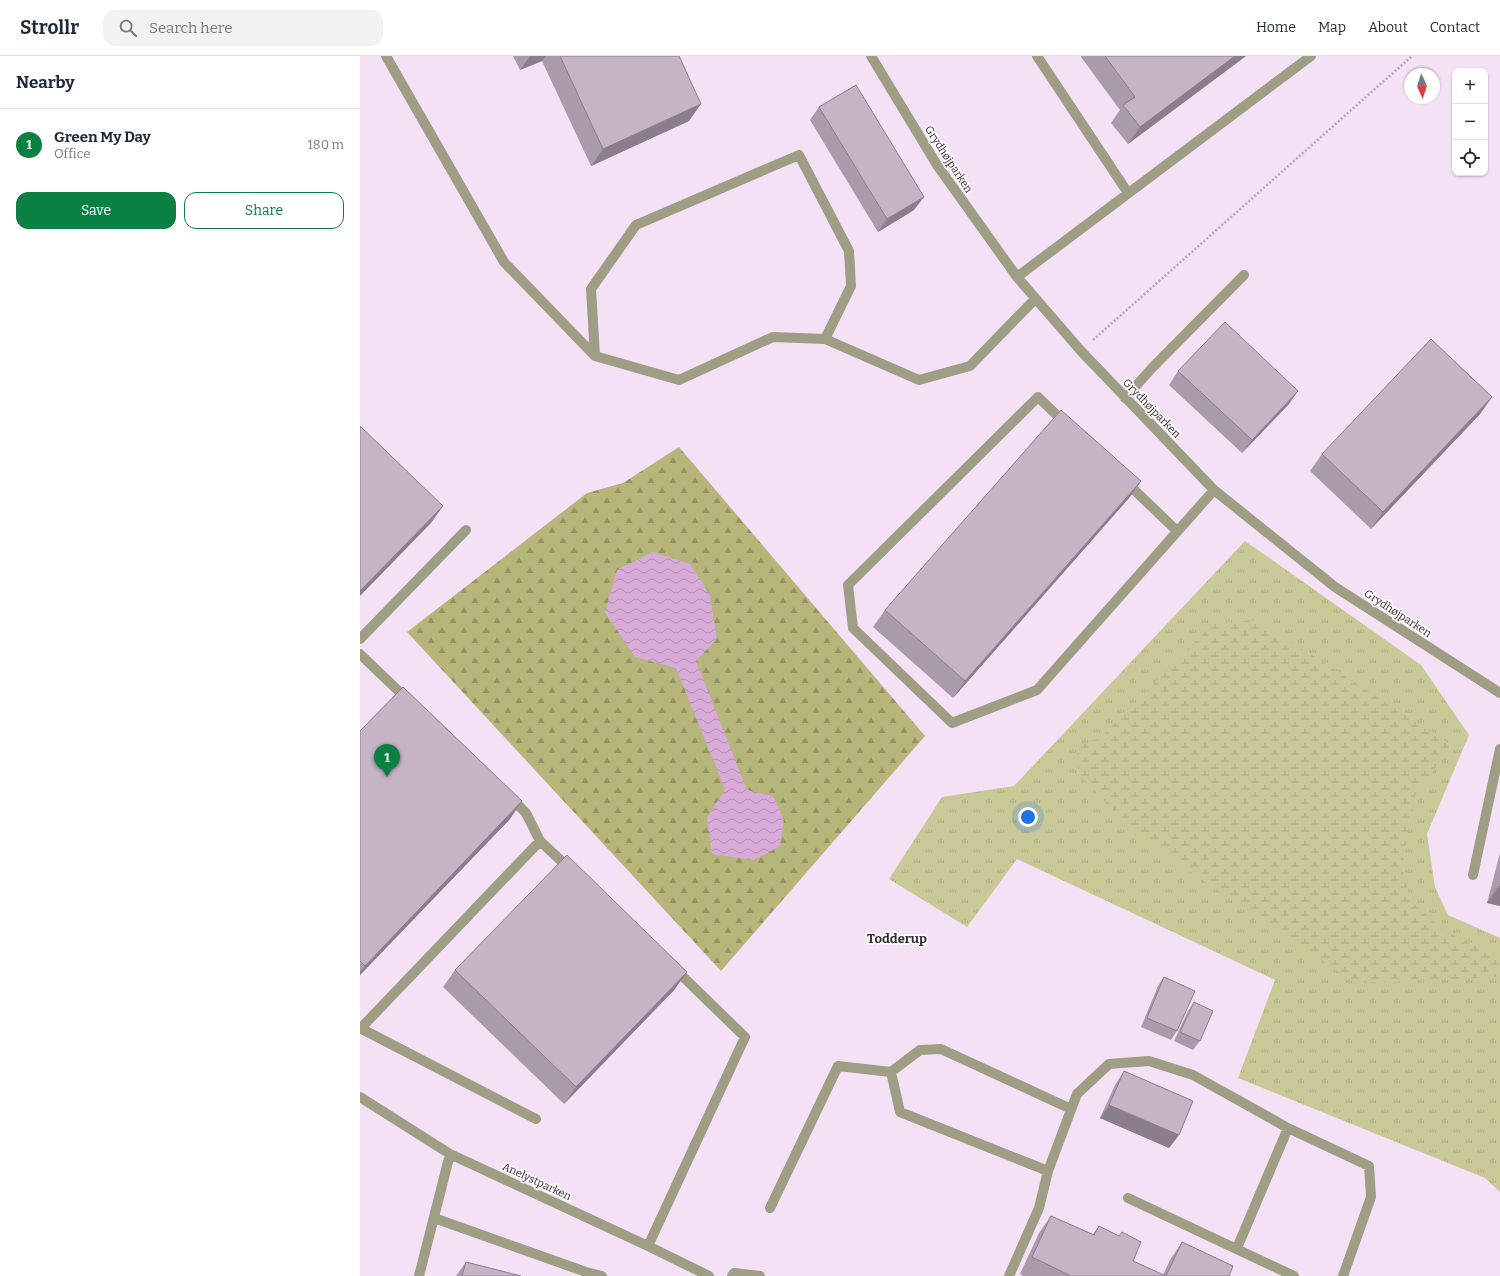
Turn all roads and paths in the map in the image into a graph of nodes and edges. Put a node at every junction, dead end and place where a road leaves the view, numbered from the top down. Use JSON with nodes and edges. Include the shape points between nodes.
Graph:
{"nodes":[{"id":1,"x":386,"y":56,"type":"edge"},
{"id":2,"x":871,"y":56,"type":"edge"},
{"id":3,"x":1037,"y":56,"type":"edge"},
{"id":4,"x":1311,"y":56,"type":"edge"},
{"id":5,"x":1412,"y":56,"type":"edge"},
{"id":6,"x":1128,"y":194,"type":"junction"},
{"id":7,"x":1244,"y":274,"type":"dead end"},
{"id":8,"x":1017,"y":277,"type":"junction"},
{"id":9,"x":1036,"y":299,"type":"junction"},
{"id":10,"x":825,"y":339,"type":"junction"},
{"id":11,"x":1081,"y":351,"type":"junction"},
{"id":12,"x":595,"y":356,"type":"junction"},
{"id":13,"x":1125,"y":398,"type":"junction"},
{"id":14,"x":1077,"y":435,"type":"edge"},
{"id":15,"x":1121,"y":478,"type":"edge"},
{"id":16,"x":1214,"y":490,"type":"junction"},
{"id":17,"x":466,"y":530,"type":"dead end"},
{"id":18,"x":1177,"y":531,"type":"junction"},
{"id":19,"x":360,"y":639,"type":"edge"},
{"id":20,"x":360,"y":654,"type":"edge"},
{"id":21,"x":1500,"y":693,"type":"edge"},
{"id":22,"x":417,"y":709,"type":"edge"},
{"id":23,"x":1500,"y":749,"type":"edge"},
{"id":24,"x":503,"y":791,"type":"edge"},
{"id":25,"x":540,"y":841,"type":"junction"},
{"id":26,"x":574,"y":873,"type":"edge"},
{"id":27,"x":1473,"y":875,"type":"dead end"},
{"id":28,"x":666,"y":960,"type":"edge"},
{"id":29,"x":360,"y":1028,"type":"edge"},
{"id":30,"x":891,"y":1072,"type":"junction"},
{"id":31,"x":360,"y":1097,"type":"edge"},
{"id":32,"x":1071,"y":1109,"type":"junction"},
{"id":33,"x":536,"y":1119,"type":"dead end"},
{"id":34,"x":1288,"y":1128,"type":"junction"},
{"id":35,"x":450,"y":1154,"type":"junction"},
{"id":36,"x":1048,"y":1171,"type":"junction"},
{"id":37,"x":1128,"y":1198,"type":"dead end"},
{"id":38,"x":770,"y":1208,"type":"dead end"},
{"id":39,"x":434,"y":1218,"type":"junction"},
{"id":40,"x":648,"y":1246,"type":"junction"},
{"id":41,"x":1237,"y":1248,"type":"junction"},
{"id":42,"x":419,"y":1276,"type":"edge"},
{"id":43,"x":602,"y":1276,"type":"edge"},
{"id":44,"x":709,"y":1276,"type":"edge"},
{"id":45,"x":732,"y":1276,"type":"edge"},
{"id":46,"x":760,"y":1276,"type":"edge"},
{"id":47,"x":1009,"y":1276,"type":"edge"},
{"id":48,"x":1294,"y":1276,"type":"edge"},
{"id":49,"x":1343,"y":1276,"type":"edge"}],
"edges":[{"from":1,"to":12,"type":"street","via":[[504,262]]},
{"from":2,"to":8,"type":"street","name":"Grydhøjparken","via":[[937,165]]},
{"from":3,"to":6,"type":"street"},
{"from":4,"to":6,"type":"street"},
{"from":5,"to":11,"type":"path"},
{"from":6,"to":8,"type":"street"},
{"from":7,"to":13,"type":"street"},
{"from":8,"to":9,"type":"street","name":"Grydhøjparken"},
{"from":9,"to":10,"type":"street","via":[[970,366],[919,380]]},
{"from":9,"to":11,"type":"street","name":"Grydhøjparken"},
{"from":10,"to":12,"type":"street","via":[[773,337],[679,380]]},
{"from":10,"to":12,"type":"street","via":[[850,286],[849,251],[799,155],[636,225],[591,289]]},
{"from":11,"to":13,"type":"street","name":"Grydhøjparken"},
{"from":13,"to":16,"type":"street","name":"Grydhøjparken"},
{"from":14,"to":18,"type":"street","via":[[1038,397],[848,585],[853,628],[952,723],[1037,690]]},
{"from":15,"to":18,"type":"street"},
{"from":16,"to":18,"type":"street"},
{"from":16,"to":21,"type":"street","name":"Grydhøjparken","via":[[1336,587]]},
{"from":17,"to":19,"type":"street"},
{"from":20,"to":22,"type":"street"},
{"from":23,"to":27,"type":"street"},
{"from":24,"to":25,"type":"street","via":[[526,813]]},
{"from":25,"to":26,"type":"street"},
{"from":25,"to":29,"type":"street"},
{"from":28,"to":40,"type":"street","via":[[745,1037]]},
{"from":29,"to":33,"type":"street"},
{"from":30,"to":32,"type":"street","via":[[920,1050],[941,1049]]},
{"from":30,"to":36,"type":"street","via":[[900,1112]]},
{"from":30,"to":38,"type":"street","via":[[838,1066]]},
{"from":31,"to":35,"type":"street","name":"Anelystparken"},
{"from":32,"to":34,"type":"street","via":[[1077,1094],[1109,1064],[1148,1061],[1193,1075]]},
{"from":32,"to":36,"type":"street"},
{"from":34,"to":41,"type":"street"},
{"from":34,"to":49,"type":"street","via":[[1369,1166],[1371,1198]]},
{"from":35,"to":39,"type":"street"},
{"from":35,"to":40,"type":"street","name":"Anelystparken"},
{"from":36,"to":47,"type":"street","via":[[1039,1208]]},
{"from":37,"to":41,"type":"street"},
{"from":39,"to":42,"type":"street"},
{"from":39,"to":43,"type":"street"},
{"from":40,"to":44,"type":"street","name":"Anelystparken"},
{"from":41,"to":48,"type":"street"},
{"from":45,"to":46,"type":"street","via":[[734,1273]]}]}
